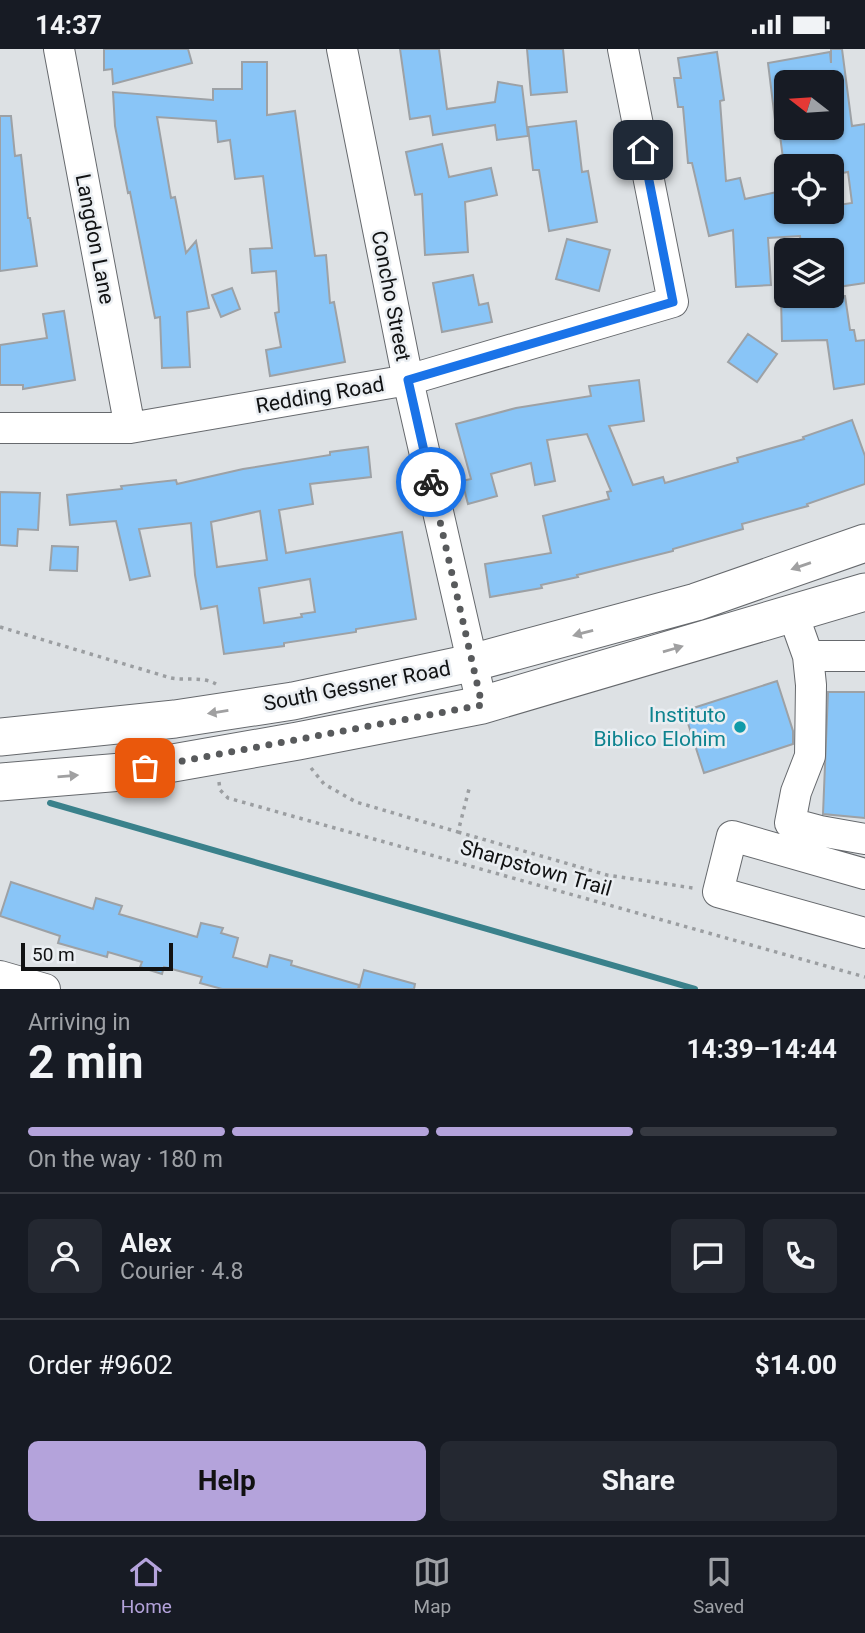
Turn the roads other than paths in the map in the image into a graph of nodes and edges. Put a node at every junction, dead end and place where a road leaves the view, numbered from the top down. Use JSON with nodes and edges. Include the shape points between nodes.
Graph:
{"nodes":[{"id":1,"x":59,"y":49,"type":"edge"},
{"id":2,"x":342,"y":49,"type":"edge"},
{"id":3,"x":622,"y":49,"type":"edge"},
{"id":4,"x":408,"y":380,"type":"junction"},
{"id":5,"x":0,"y":428,"type":"edge"},
{"id":6,"x":130,"y":428,"type":"junction"},
{"id":7,"x":865,"y":543,"type":"edge"},
{"id":8,"x":865,"y":592,"type":"edge"},
{"id":9,"x":793,"y":614,"type":"junction"},
{"id":10,"x":808,"y":656,"type":"junction"},
{"id":11,"x":865,"y":656,"type":"edge"},
{"id":12,"x":471,"y":663,"type":"junction"},
{"id":13,"x":482,"y":705,"type":"junction"},
{"id":14,"x":0,"y":737,"type":"edge"},
{"id":15,"x":0,"y":782,"type":"edge"},
{"id":16,"x":865,"y":839,"type":"edge"},
{"id":17,"x":865,"y":874,"type":"edge"},
{"id":18,"x":865,"y":933,"type":"edge"},
{"id":19,"x":0,"y":976,"type":"edge"},
{"id":20,"x":45,"y":989,"type":"edge"}],
"edges":[{"from":1,"to":6,"type":"street","name":"Langdon Lane"},
{"from":2,"to":4,"type":"street","name":"Concho Street"},
{"from":3,"to":4,"type":"street","name":"Redding Road","via":[[673,302]]},
{"from":4,"to":6,"type":"street","name":"Redding Road"},
{"from":4,"to":12,"type":"street","name":"Concho Street"},
{"from":5,"to":6,"type":"street","name":"Redding Road"},
{"from":7,"to":12,"type":"main road","name":"South Gessner Road","one_way":true,"via":[[696,602]]},
{"from":8,"to":9,"type":"main road","name":"South Gessner Road"},
{"from":9,"to":10,"type":"street"},
{"from":13,"to":9,"type":"main road","name":"South Gessner Road","one_way":true},
{"from":10,"to":11,"type":"street"},
{"from":10,"to":16,"type":"street","via":[[810,756],[790,823]]},
{"from":12,"to":13,"type":"street","name":"Concho Street"},
{"from":12,"to":14,"type":"main road","name":"South Gessner Road","one_way":true,"via":[[293,701]]},
{"from":15,"to":13,"type":"main road","name":"South Gessner Road","one_way":true,"via":[[122,772]]},
{"from":17,"to":18,"type":"street","via":[[732,836],[718,892]]},
{"from":19,"to":20,"type":"street"}]}
